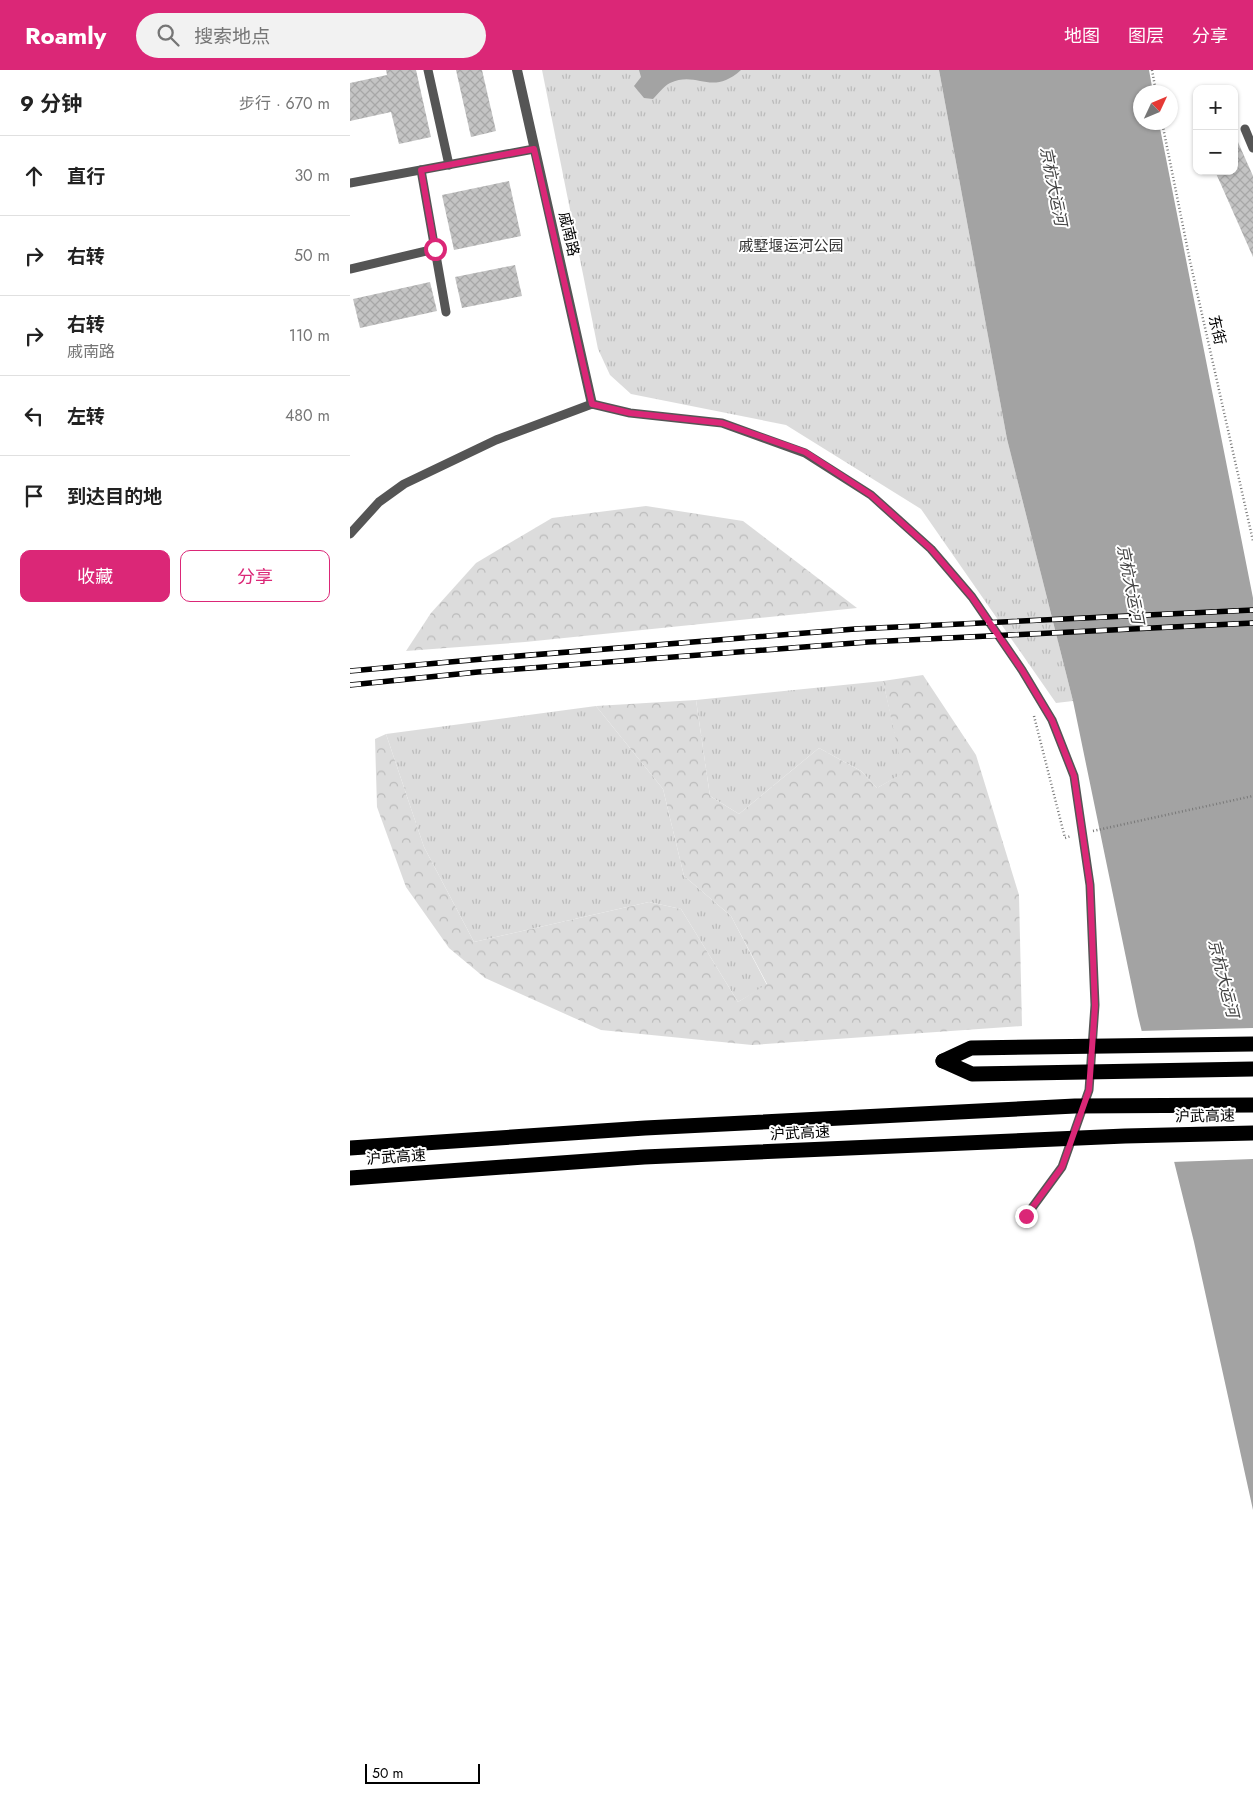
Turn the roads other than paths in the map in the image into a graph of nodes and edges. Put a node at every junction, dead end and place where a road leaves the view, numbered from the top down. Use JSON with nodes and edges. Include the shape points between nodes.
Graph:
{"nodes":[{"id":1,"x":428,"y":70,"type":"edge"},
{"id":2,"x":517,"y":70,"type":"edge"},
{"id":3,"x":1245,"y":129,"type":"dead end"},
{"id":4,"x":1253,"y":148,"type":"edge"},
{"id":5,"x":534,"y":149,"type":"junction"},
{"id":6,"x":449,"y":165,"type":"junction"},
{"id":7,"x":421,"y":170,"type":"junction"},
{"id":8,"x":350,"y":183,"type":"edge"},
{"id":9,"x":435,"y":249,"type":"junction"},
{"id":10,"x":350,"y":269,"type":"edge"},
{"id":11,"x":446,"y":312,"type":"dead end"},
{"id":12,"x":592,"y":404,"type":"junction"},
{"id":13,"x":350,"y":534,"type":"edge"},
{"id":14,"x":1253,"y":1044,"type":"edge"},
{"id":15,"x":1253,"y":1069,"type":"edge"},
{"id":16,"x":1253,"y":1105,"type":"edge"},
{"id":17,"x":1253,"y":1133,"type":"edge"},
{"id":18,"x":350,"y":1148,"type":"edge"},
{"id":19,"x":350,"y":1178,"type":"edge"},
{"id":20,"x":1026,"y":1216,"type":"dead end"}],
"edges":[{"from":1,"to":6,"type":"lane"},
{"from":2,"to":5,"type":"street","name":"戚南路"},
{"from":3,"to":4,"type":"lane"},
{"from":5,"to":6,"type":"lane"},
{"from":5,"to":12,"type":"street","name":"戚南路"},
{"from":6,"to":7,"type":"lane"},
{"from":7,"to":8,"type":"lane"},
{"from":7,"to":9,"type":"lane"},
{"from":9,"to":10,"type":"lane"},
{"from":9,"to":11,"type":"lane"},
{"from":12,"to":13,"type":"lane","via":[[496,440],[404,484],[379,502]]},
{"from":12,"to":20,"type":"lane","via":[[630,413],[722,423],[805,452],[871,495],[931,549],[972,597],[1052,720],[1076,786],[1090,885],[1095,1006],[1089,1090],[1062,1167]]},
{"from":14,"to":15,"type":"highway","via":[[971,1048],[943,1061],[972,1074]]},
{"from":16,"to":18,"type":"highway","name":"沪武高速","via":[[1075,1106],[645,1128]]},
{"from":17,"to":19,"type":"highway","name":"沪武高速","via":[[1115,1136],[654,1157]]}]}
